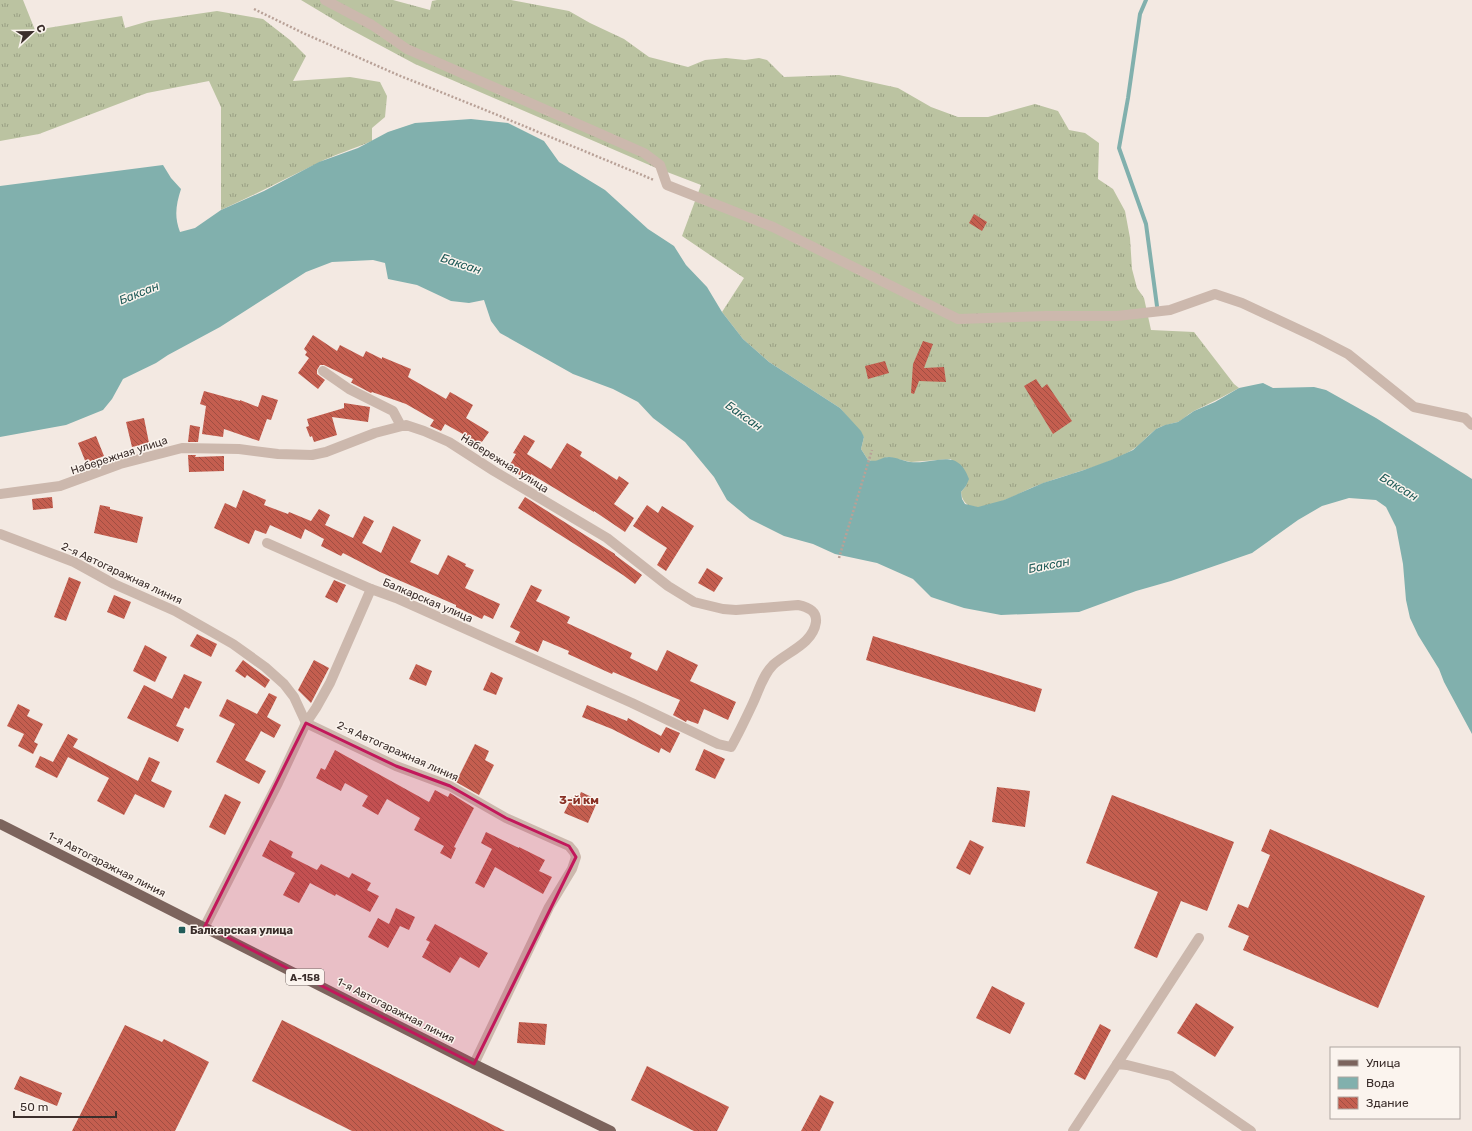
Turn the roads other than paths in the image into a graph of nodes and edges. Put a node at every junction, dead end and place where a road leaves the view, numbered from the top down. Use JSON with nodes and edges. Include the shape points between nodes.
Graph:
{"nodes":[{"id":1,"x":325,"y":0,"type":"edge"},
{"id":2,"x":323,"y":371,"type":"dead end"},
{"id":3,"x":1472,"y":425,"type":"edge"},
{"id":4,"x":401,"y":426,"type":"junction"},
{"id":5,"x":0,"y":494,"type":"edge"},
{"id":6,"x":0,"y":534,"type":"edge"},
{"id":7,"x":267,"y":543,"type":"dead end"},
{"id":8,"x":371,"y":589,"type":"junction"},
{"id":9,"x":306,"y":722,"type":"junction"},
{"id":10,"x":731,"y":747,"type":"joint"},
{"id":11,"x":0,"y":824,"type":"edge"},
{"id":12,"x":205,"y":926,"type":"junction"},
{"id":13,"x":1199,"y":938,"type":"dead end"},
{"id":14,"x":474,"y":1064,"type":"junction"},
{"id":15,"x":1117,"y":1064,"type":"junction"},
{"id":16,"x":610,"y":1131,"type":"edge"},
{"id":17,"x":1073,"y":1131,"type":"edge"},
{"id":18,"x":1252,"y":1131,"type":"edge"}],
"edges":[{"from":1,"to":3,"type":"street","via":[[372,25],[407,49],[644,153],[660,165],[667,185],[773,227],[958,319],[1117,316],[1170,310],[1214,294],[1242,303],[1348,354],[1414,407],[1465,418]]},
{"from":2,"to":4,"type":"street","via":[[393,411]]},
{"from":4,"to":5,"type":"street","name":"Набережная улица","via":[[312,455],[257,453],[239,449],[182,448],[120,464],[60,486]]},
{"from":4,"to":10,"type":"street","name":"Набережная улица","via":[[406,425],[424,431],[449,442],[607,538],[668,586],[694,602],[736,610],[798,604],[812,610],[816,622],[813,629],[807,639],[773,665],[766,674]]},
{"from":6,"to":9,"type":"street","name":"2-я Автогаражная линия","via":[[74,562],[114,584],[175,611],[233,644],[284,684],[294,697]]},
{"from":7,"to":8,"type":"street"},
{"from":8,"to":9,"type":"street","name":"Балкарская улица","via":[[330,682]]},
{"from":8,"to":10,"type":"street","name":"Балкарская улица","via":[[632,703],[718,744]]},
{"from":9,"to":12,"type":"street","name":"Балкарская улица"},
{"from":9,"to":14,"type":"street","name":"2-я Автогаражная линия","via":[[396,766],[450,786],[506,818],[564,843],[574,852],[576,857],[572,868],[549,908]]},
{"from":11,"to":12,"type":"main road","name":"1-я Автогаражная линия","number":"А-158"},
{"from":12,"to":14,"type":"main road","name":"1-я Автогаражная линия","number":"А-158"},
{"from":13,"to":15,"type":"street"},
{"from":14,"to":16,"type":"main road","name":"1-я Автогаражная линия","number":"А-158"},
{"from":15,"to":17,"type":"street"},
{"from":15,"to":18,"type":"street","via":[[1171,1076]]}]}
